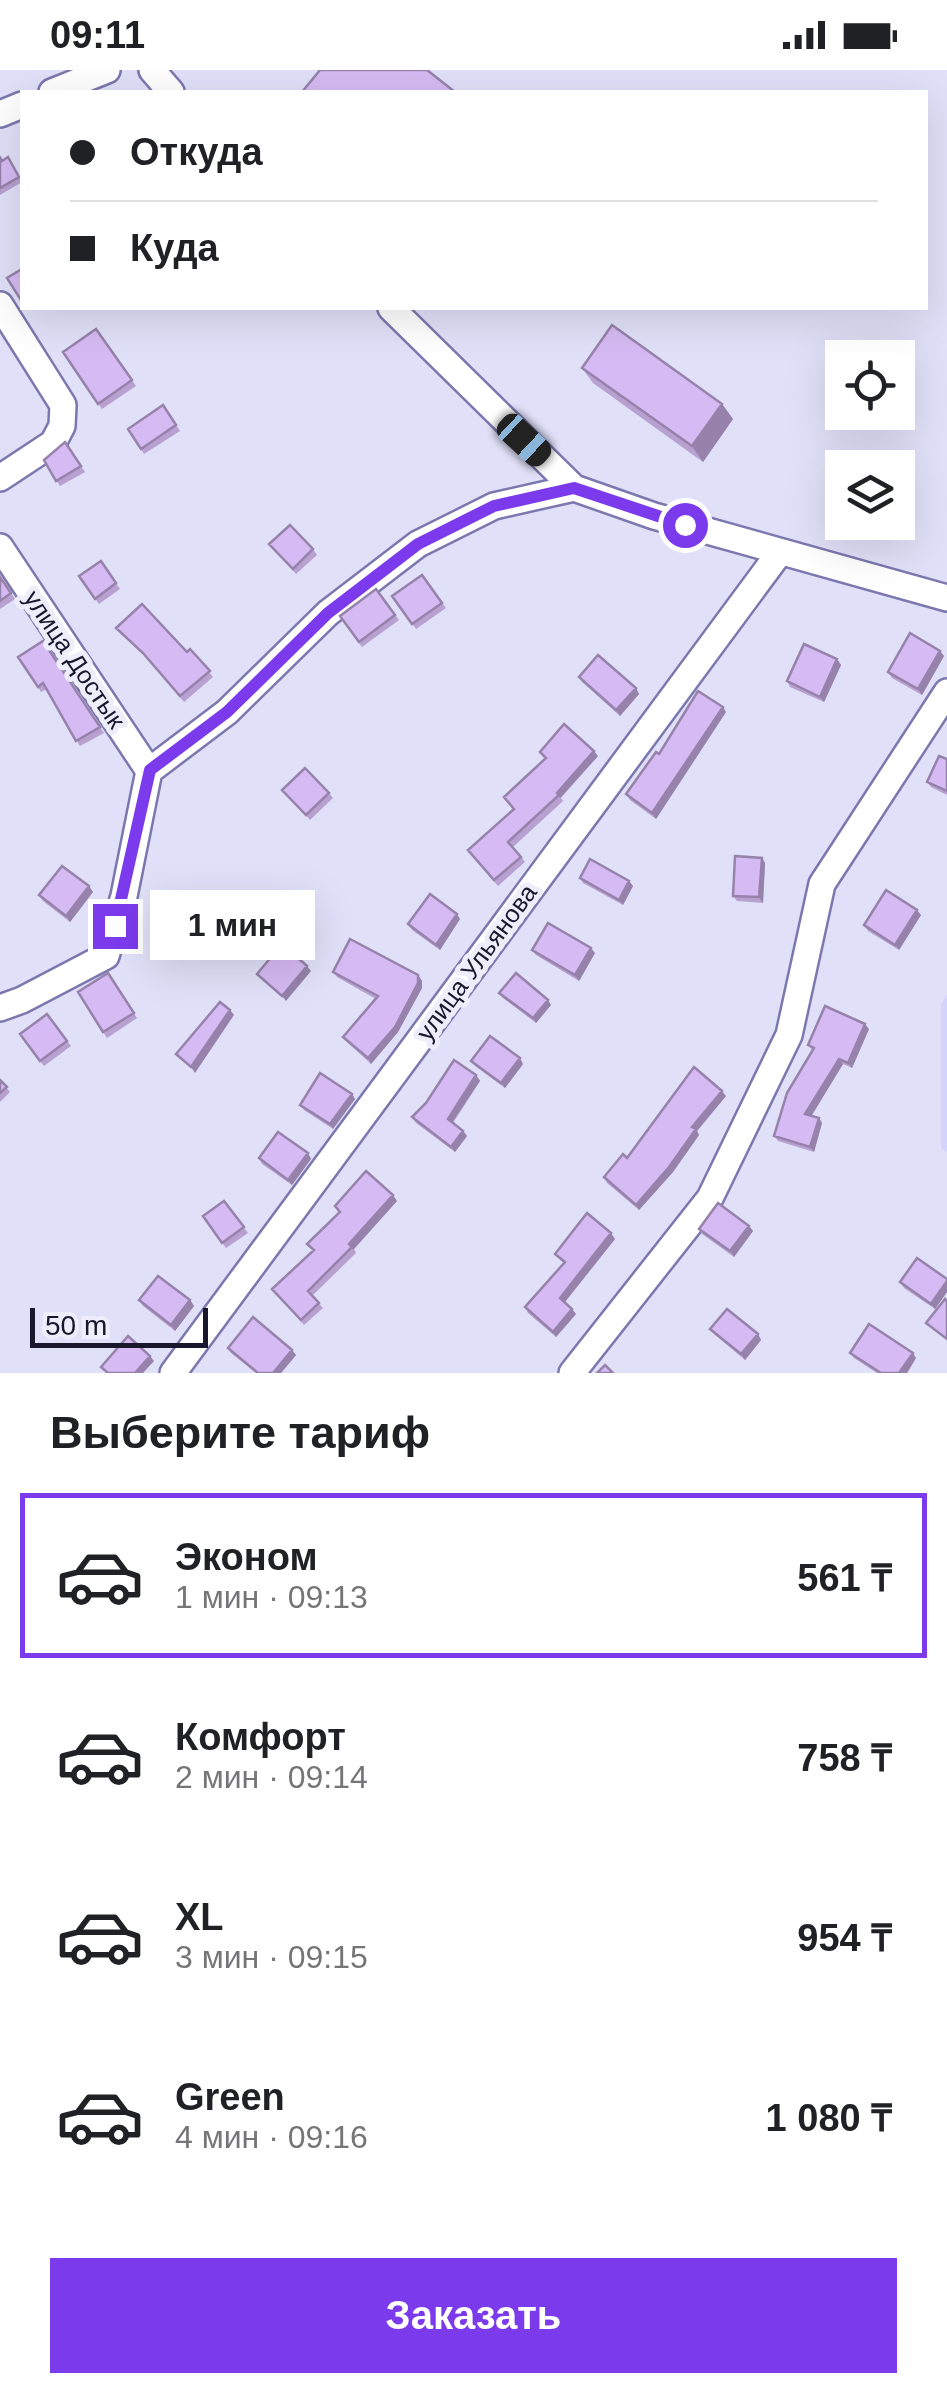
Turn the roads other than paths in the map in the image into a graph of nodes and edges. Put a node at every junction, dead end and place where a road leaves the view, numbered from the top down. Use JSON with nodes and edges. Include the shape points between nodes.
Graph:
{"nodes":[{"id":1,"x":107,"y":70,"type":"edge"},
{"id":2,"x":152,"y":70,"type":"edge"},
{"id":3,"x":57,"y":90,"type":"edge"},
{"id":4,"x":169,"y":90,"type":"edge"},
{"id":5,"x":0,"y":305,"type":"edge"},
{"id":6,"x":392,"y":310,"type":"edge"},
{"id":7,"x":0,"y":478,"type":"edge"},
{"id":8,"x":574,"y":488,"type":"junction"},
{"id":9,"x":0,"y":547,"type":"edge"},
{"id":10,"x":780,"y":552,"type":"junction"},
{"id":11,"x":947,"y":598,"type":"edge"},
{"id":12,"x":947,"y":692,"type":"edge"},
{"id":13,"x":150,"y":770,"type":"junction"},
{"id":14,"x":0,"y":1008,"type":"edge"},
{"id":15,"x":173,"y":1373,"type":"edge"},
{"id":16,"x":572,"y":1373,"type":"edge"}],
"edges":[{"from":1,"to":3,"type":"street"},
{"from":2,"to":4,"type":"street"},
{"from":5,"to":7,"type":"street","via":[[62,405],[62,426],[53,443]]},
{"from":6,"to":8,"type":"street"},
{"from":8,"to":10,"type":"street"},
{"from":8,"to":13,"type":"street","via":[[494,506],[418,544],[328,613],[227,712]]},
{"from":9,"to":13,"type":"street","name":"улица Достык"},
{"from":10,"to":11,"type":"street"},
{"from":10,"to":15,"type":"street","name":"улица Ульянова"},
{"from":12,"to":16,"type":"street","via":[[822,884],[789,1035],[710,1198]]},
{"from":13,"to":14,"type":"street","via":[[106,956]]}]}
